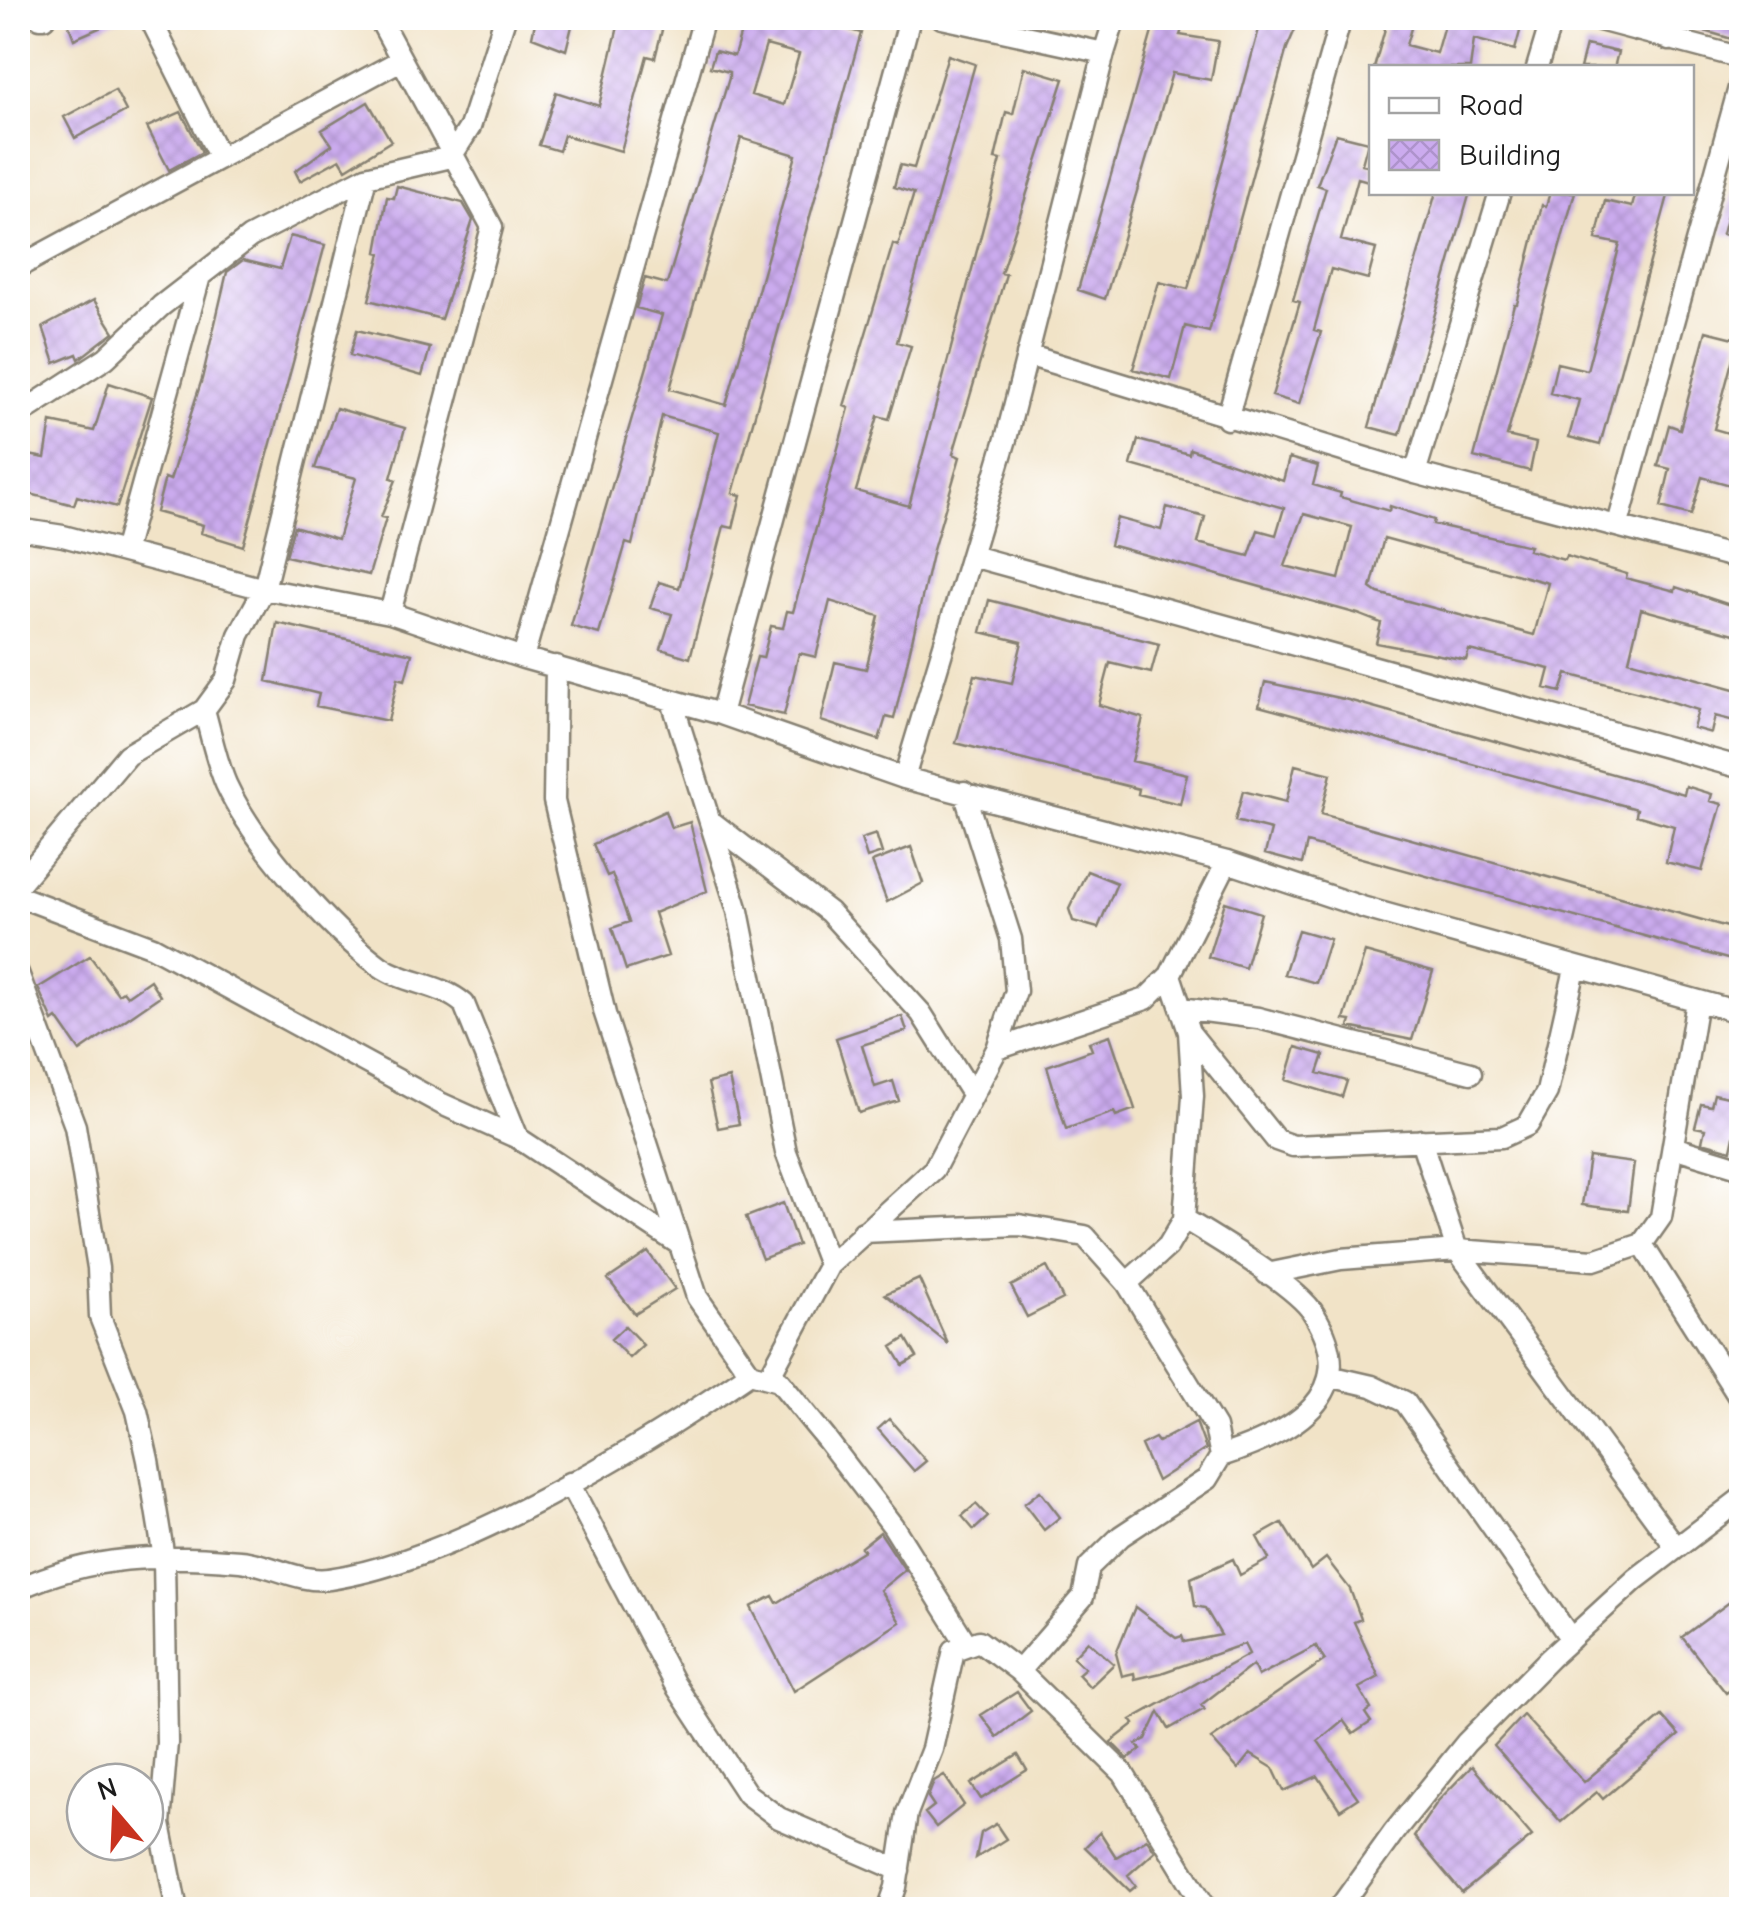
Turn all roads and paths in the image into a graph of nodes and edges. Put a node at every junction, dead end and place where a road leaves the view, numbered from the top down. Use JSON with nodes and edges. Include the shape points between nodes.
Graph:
{"nodes":[{"id":1,"x":150,"y":18,"type":"edge"},
{"id":2,"x":378,"y":18,"type":"edge"},
{"id":3,"x":505,"y":18,"type":"edge"},
{"id":4,"x":704,"y":18,"type":"edge"},
{"id":5,"x":910,"y":18,"type":"edge"},
{"id":6,"x":942,"y":18,"type":"edge"},
{"id":7,"x":1114,"y":18,"type":"edge"},
{"id":8,"x":1341,"y":18,"type":"edge"},
{"id":9,"x":1552,"y":18,"type":"edge"},
{"id":10,"x":1592,"y":18,"type":"edge"},
{"id":11,"x":1676,"y":18,"type":"edge"},
{"id":12,"x":1669,"y":40,"type":"junction"},
{"id":13,"x":1104,"y":53,"type":"junction"},
{"id":14,"x":1742,"y":58,"type":"edge"},
{"id":15,"x":401,"y":60,"type":"junction"},
{"id":16,"x":1538,"y":65,"type":"edge"},
{"id":17,"x":1742,"y":77,"type":"edge"},
{"id":18,"x":220,"y":158,"type":"junction"},
{"id":19,"x":451,"y":158,"type":"junction"},
{"id":20,"x":366,"y":178,"type":"junction"},
{"id":21,"x":1499,"y":195,"type":"edge"},
{"id":22,"x":18,"y":267,"type":"edge"},
{"id":23,"x":200,"y":276,"type":"junction"},
{"id":24,"x":1027,"y":355,"type":"junction"},
{"id":25,"x":18,"y":416,"type":"edge"},
{"id":26,"x":1227,"y":419,"type":"junction"},
{"id":27,"x":1415,"y":473,"type":"junction"},
{"id":28,"x":1618,"y":524,"type":"junction"},
{"id":29,"x":18,"y":529,"type":"edge"},
{"id":30,"x":124,"y":552,"type":"junction"},
{"id":31,"x":972,"y":556,"type":"junction"},
{"id":32,"x":1742,"y":559,"type":"edge"},
{"id":33,"x":264,"y":588,"type":"junction"},
{"id":34,"x":390,"y":614,"type":"junction"},
{"id":35,"x":523,"y":658,"type":"junction"},
{"id":36,"x":556,"y":666,"type":"junction"},
{"id":37,"x":672,"y":701,"type":"junction"},
{"id":38,"x":204,"y":710,"type":"junction"},
{"id":39,"x":721,"y":714,"type":"junction"},
{"id":40,"x":1742,"y":768,"type":"edge"},
{"id":41,"x":904,"y":778,"type":"junction"},
{"id":42,"x":964,"y":792,"type":"junction"},
{"id":43,"x":713,"y":823,"type":"junction"},
{"id":44,"x":18,"y":856,"type":"edge"},
{"id":45,"x":1227,"y":862,"type":"junction"},
{"id":46,"x":20,"y":886,"type":"edge"},
{"id":47,"x":1574,"y":969,"type":"junction"},
{"id":48,"x":18,"y":973,"type":"edge"},
{"id":49,"x":1170,"y":976,"type":"junction"},
{"id":50,"x":1697,"y":1001,"type":"junction"},
{"id":51,"x":1181,"y":1008,"type":"junction"},
{"id":52,"x":1742,"y":1013,"type":"edge"},
{"id":53,"x":1189,"y":1032,"type":"junction"},
{"id":54,"x":997,"y":1048,"type":"junction"},
{"id":55,"x":1471,"y":1073,"type":"dead end"},
{"id":56,"x":972,"y":1094,"type":"junction"},
{"id":57,"x":518,"y":1138,"type":"junction"},
{"id":58,"x":1421,"y":1140,"type":"junction"},
{"id":59,"x":1673,"y":1147,"type":"junction"},
{"id":60,"x":1742,"y":1168,"type":"edge"},
{"id":61,"x":1184,"y":1219,"type":"junction"},
{"id":62,"x":863,"y":1232,"type":"junction"},
{"id":63,"x":678,"y":1244,"type":"junction"},
{"id":64,"x":1642,"y":1244,"type":"junction"},
{"id":65,"x":1457,"y":1250,"type":"junction"},
{"id":66,"x":829,"y":1265,"type":"junction"},
{"id":67,"x":1267,"y":1274,"type":"junction"},
{"id":68,"x":1127,"y":1283,"type":"junction"},
{"id":69,"x":760,"y":1374,"type":"junction"},
{"id":70,"x":1333,"y":1377,"type":"junction"},
{"id":71,"x":1742,"y":1402,"type":"edge"},
{"id":72,"x":1221,"y":1456,"type":"junction"},
{"id":73,"x":570,"y":1484,"type":"junction"},
{"id":74,"x":1742,"y":1498,"type":"edge"},
{"id":75,"x":1676,"y":1547,"type":"junction"},
{"id":76,"x":164,"y":1558,"type":"junction"},
{"id":77,"x":18,"y":1589,"type":"edge"},
{"id":78,"x":1571,"y":1638,"type":"junction"},
{"id":79,"x":966,"y":1643,"type":"junction"},
{"id":80,"x":1019,"y":1672,"type":"junction"},
{"id":81,"x":899,"y":1870,"type":"junction"},
{"id":82,"x":177,"y":1910,"type":"edge"},
{"id":83,"x":888,"y":1910,"type":"edge"},
{"id":84,"x":1207,"y":1910,"type":"edge"},
{"id":85,"x":1338,"y":1910,"type":"edge"}],
"edges":[{"from":1,"to":18,"type":"street"},
{"from":2,"to":15,"type":"street"},
{"from":3,"to":19,"type":"street","via":[[470,127]]},
{"from":4,"to":35,"type":"street"},
{"from":5,"to":39,"type":"street"},
{"from":6,"to":13,"type":"street"},
{"from":7,"to":13,"type":"street"},
{"from":8,"to":26,"type":"street"},
{"from":9,"to":16,"type":"street"},
{"from":10,"to":12,"type":"street"},
{"from":11,"to":12,"type":"street"},
{"from":12,"to":14,"type":"street"},
{"from":13,"to":24,"type":"street"},
{"from":15,"to":18,"type":"street"},
{"from":15,"to":19,"type":"street"},
{"from":17,"to":28,"type":"street"},
{"from":18,"to":22,"type":"street"},
{"from":19,"to":20,"type":"street"},
{"from":19,"to":34,"type":"street","via":[[492,227]]},
{"from":20,"to":23,"type":"street","via":[[250,237]]},
{"from":20,"to":33,"type":"street"},
{"from":21,"to":27,"type":"street"},
{"from":23,"to":25,"type":"street","via":[[106,358]]},
{"from":23,"to":30,"type":"street"},
{"from":24,"to":26,"type":"street"},
{"from":24,"to":31,"type":"street"},
{"from":26,"to":27,"type":"street"},
{"from":27,"to":28,"type":"street"},
{"from":28,"to":32,"type":"street"},
{"from":29,"to":30,"type":"street"},
{"from":30,"to":33,"type":"street"},
{"from":31,"to":40,"type":"street"},
{"from":31,"to":41,"type":"street"},
{"from":33,"to":34,"type":"street"},
{"from":33,"to":38,"type":"street","via":[[239,634],[226,680]]},
{"from":34,"to":35,"type":"street"},
{"from":35,"to":36,"type":"street"},
{"from":36,"to":37,"type":"street"},
{"from":36,"to":63,"type":"street","via":[[554,801],[605,1014]]},
{"from":37,"to":39,"type":"street"},
{"from":37,"to":43,"type":"street"},
{"from":38,"to":46,"type":"street","via":[[128,755]]},
{"from":38,"to":57,"type":"street","via":[[226,784],[328,920],[383,969],[464,1004]]},
{"from":39,"to":41,"type":"street"},
{"from":41,"to":42,"type":"street"},
{"from":42,"to":45,"type":"street"},
{"from":42,"to":54,"type":"street","via":[[1011,940],[1016,990]]},
{"from":43,"to":56,"type":"street","via":[[829,912],[921,1013]]},
{"from":43,"to":66,"type":"street","via":[[738,911],[786,1152]]},
{"from":44,"to":46,"type":"street"},
{"from":45,"to":47,"type":"street"},
{"from":45,"to":49,"type":"street"},
{"from":46,"to":57,"type":"street","via":[[153,947],[442,1104]]},
{"from":47,"to":50,"type":"street"},
{"from":47,"to":58,"type":"street","via":[[1547,1092],[1528,1125],[1502,1136]]},
{"from":48,"to":76,"type":"street","via":[[75,1126],[100,1317],[138,1411]]},
{"from":49,"to":51,"type":"street"},
{"from":49,"to":54,"type":"street","via":[[1146,999]]},
{"from":50,"to":52,"type":"street"},
{"from":50,"to":59,"type":"street"},
{"from":51,"to":53,"type":"street"},
{"from":51,"to":55,"type":"street","via":[[1258,1018]]},
{"from":53,"to":58,"type":"street","via":[[1276,1140],[1293,1146]]},
{"from":53,"to":61,"type":"street","via":[[1193,1096]]},
{"from":54,"to":56,"type":"street"},
{"from":56,"to":62,"type":"street","via":[[934,1169]]},
{"from":57,"to":63,"type":"street"},
{"from":58,"to":65,"type":"street"},
{"from":59,"to":60,"type":"street"},
{"from":59,"to":64,"type":"street","via":[[1662,1218]]},
{"from":61,"to":67,"type":"street"},
{"from":61,"to":68,"type":"street","via":[[1168,1246]]},
{"from":62,"to":66,"type":"street"},
{"from":62,"to":68,"type":"street","via":[[1019,1225],[1086,1236]]},
{"from":63,"to":69,"type":"street","via":[[697,1297]]},
{"from":64,"to":65,"type":"street","via":[[1594,1260]]},
{"from":64,"to":71,"type":"street"},
{"from":65,"to":67,"type":"street","via":[[1341,1259]]},
{"from":65,"to":75,"type":"street"},
{"from":66,"to":69,"type":"street"},
{"from":67,"to":70,"type":"street","via":[[1314,1312]]},
{"from":68,"to":72,"type":"street","via":[[1215,1427]]},
{"from":69,"to":73,"type":"street"},
{"from":69,"to":79,"type":"street","via":[[892,1526]]},
{"from":70,"to":72,"type":"street","via":[[1305,1414],[1266,1442]]},
{"from":70,"to":78,"type":"street","via":[[1405,1402]]},
{"from":72,"to":80,"type":"street","via":[[1208,1479],[1121,1536],[1090,1567],[1083,1597]]},
{"from":73,"to":76,"type":"street","via":[[437,1546],[324,1580],[243,1561]]},
{"from":73,"to":81,"type":"street","via":[[674,1683],[747,1794],[778,1818]]},
{"from":74,"to":75,"type":"street"},
{"from":75,"to":78,"type":"street"},
{"from":76,"to":77,"type":"street","via":[[70,1566]]},
{"from":76,"to":82,"type":"street","via":[[167,1743],[160,1824]]},
{"from":78,"to":85,"type":"street","via":[[1466,1743]]},
{"from":79,"to":80,"type":"street","via":[[979,1642]]},
{"from":79,"to":81,"type":"street","via":[[954,1650],[932,1749],[907,1813]]},
{"from":80,"to":84,"type":"street","via":[[1123,1774]]},
{"from":81,"to":83,"type":"street"}]}
